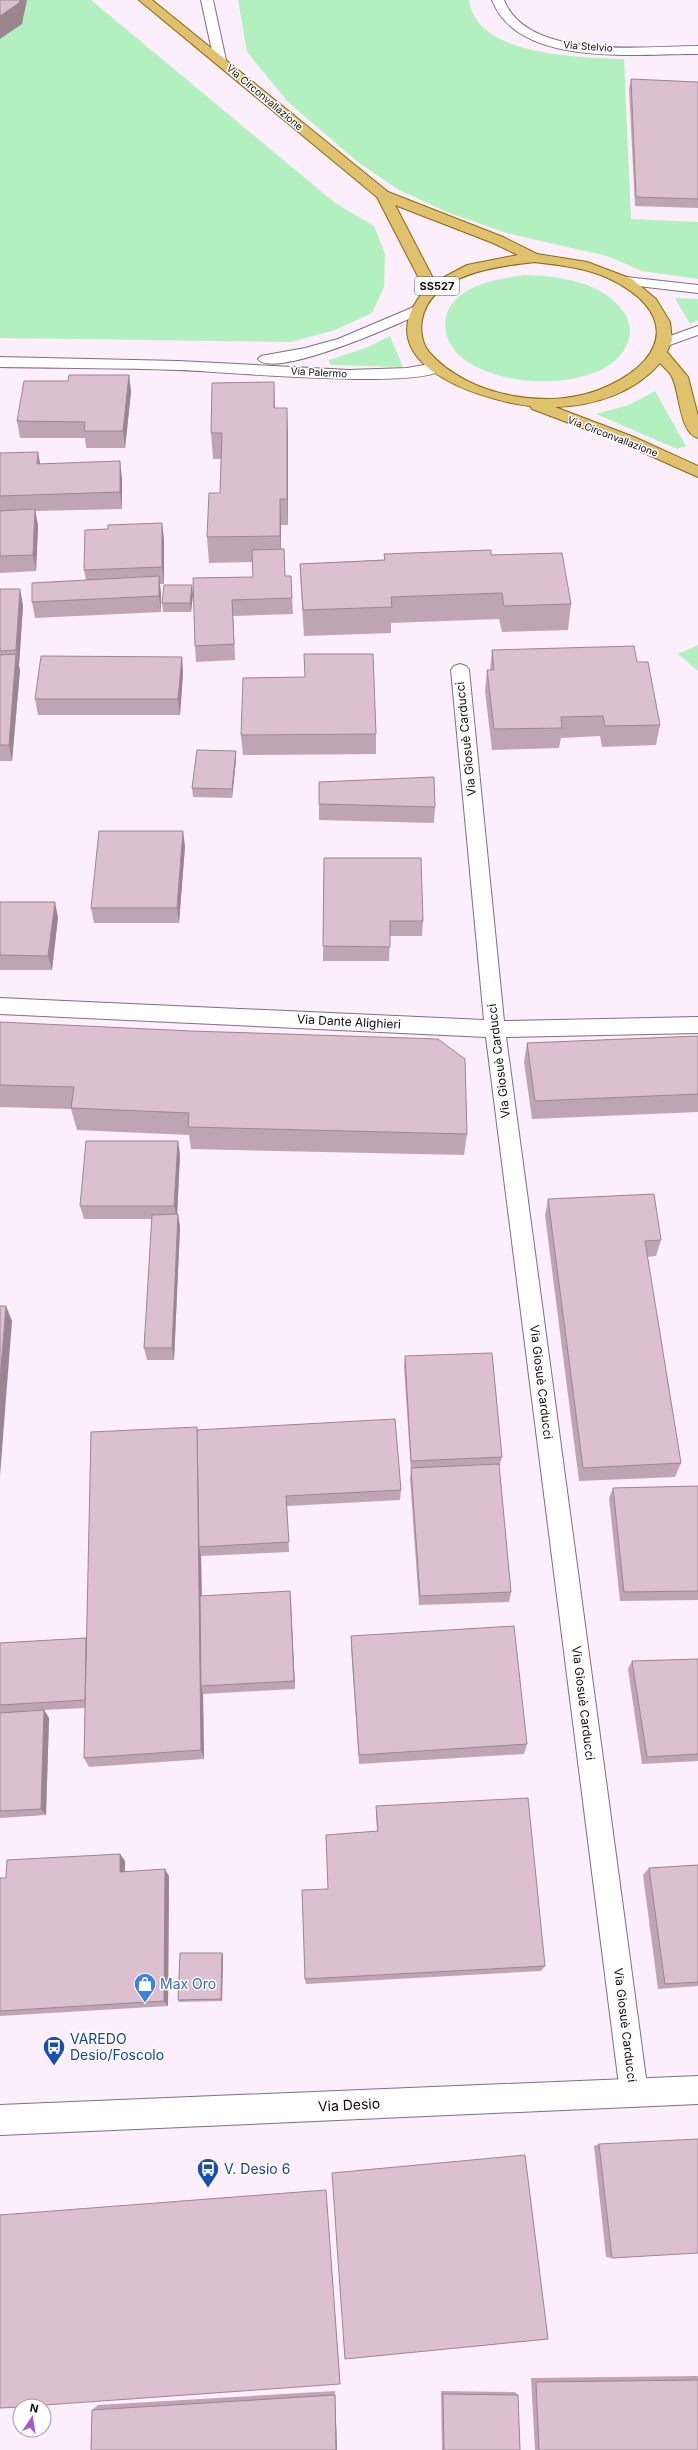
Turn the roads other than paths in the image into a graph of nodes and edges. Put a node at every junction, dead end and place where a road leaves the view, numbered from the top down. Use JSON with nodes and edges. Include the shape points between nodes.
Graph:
{"nodes":[{"id":1,"x":145,"y":0,"type":"edge"},
{"id":2,"x":207,"y":0,"type":"edge"},
{"id":3,"x":498,"y":0,"type":"edge"},
{"id":4,"x":698,"y":50,"type":"edge"},
{"id":5,"x":220,"y":60,"type":"junction"},
{"id":6,"x":383,"y":195,"type":"junction"},
{"id":7,"x":535,"y":258,"type":"junction"},
{"id":8,"x":626,"y":281,"type":"junction"},
{"id":9,"x":432,"y":289,"type":"junction"},
{"id":10,"x":698,"y":289,"type":"edge"},
{"id":11,"x":416,"y":310,"type":"junction"},
{"id":12,"x":698,"y":330,"type":"edge"},
{"id":13,"x":662,"y":348,"type":"junction"},
{"id":14,"x":0,"y":362,"type":"edge"},
{"id":15,"x":201,"y":366,"type":"junction"},
{"id":16,"x":436,"y":368,"type":"junction"},
{"id":17,"x":527,"y":402,"type":"junction"},
{"id":18,"x":698,"y":433,"type":"edge"},
{"id":19,"x":698,"y":472,"type":"edge"},
{"id":20,"x":460,"y":670,"type":"dead end"},
{"id":21,"x":0,"y":1006,"type":"edge"},
{"id":22,"x":698,"y":1025,"type":"edge"},
{"id":23,"x":495,"y":1029,"type":"junction"},
{"id":24,"x":698,"y":2090,"type":"edge"},
{"id":25,"x":634,"y":2093,"type":"junction"},
{"id":26,"x":0,"y":2120,"type":"edge"}],
"edges":[{"from":1,"to":5,"type":"main road","name":"Via Circonvallazione","number":"SS527"},
{"from":2,"to":5,"type":"street"},
{"from":3,"to":4,"type":"street","name":"Via Stelvio","via":[[501,10],[510,22],[529,35],[555,44]]},
{"from":5,"to":6,"type":"main road","name":"Via Circonvallazione","number":"SS527"},
{"from":6,"to":7,"type":"main road","name":"Via Circonvallazione","number":"SS527","via":[[498,240]]},
{"from":6,"to":9,"type":"main road","name":"Via Circonvallazione","number":"SS527","via":[[416,263]]},
{"from":7,"to":8,"type":"main road","number":"SS527","via":[[568,261],[599,269]]},
{"from":7,"to":9,"type":"main road","number":"SS527","via":[[495,261],[459,272]]},
{"from":8,"to":10,"type":"street"},
{"from":8,"to":13,"type":"main road","number":"SS527","via":[[644,294],[657,309],[664,326]]},
{"from":9,"to":11,"type":"main road","number":"SS527"},
{"from":11,"to":15,"type":"street","name":"Via Palermo","via":[[386,327],[348,342],[300,356]]},
{"from":11,"to":16,"type":"main road","number":"SS527","via":[[413,330],[420,350]]},
{"from":12,"to":13,"type":"street"},
{"from":13,"to":17,"type":"main road","number":"SS527","via":[[642,376],[611,392],[571,402]]},
{"from":13,"to":18,"type":"main road","via":[[680,377],[691,419]]},
{"from":14,"to":15,"type":"street","name":"Via Palermo"},
{"from":15,"to":16,"type":"street","name":"Via Palermo","via":[[362,374],[410,373]]},
{"from":16,"to":17,"type":"main road","number":"SS527","via":[[460,384],[491,396]]},
{"from":17,"to":19,"type":"main road","name":"Via Circonvallazione","number":"SS527","via":[[628,440]]},
{"from":20,"to":23,"type":"street","name":"Via Giosuè Carducci"},
{"from":21,"to":23,"type":"street","name":"Via Dante Alighieri"},
{"from":22,"to":23,"type":"street","name":"Via Dante Alighieri"},
{"from":23,"to":25,"type":"street","name":"Via Giosuè Carducci"},
{"from":24,"to":25,"type":"street","name":"Via Desio"},
{"from":25,"to":26,"type":"street","name":"Via Desio"}]}
